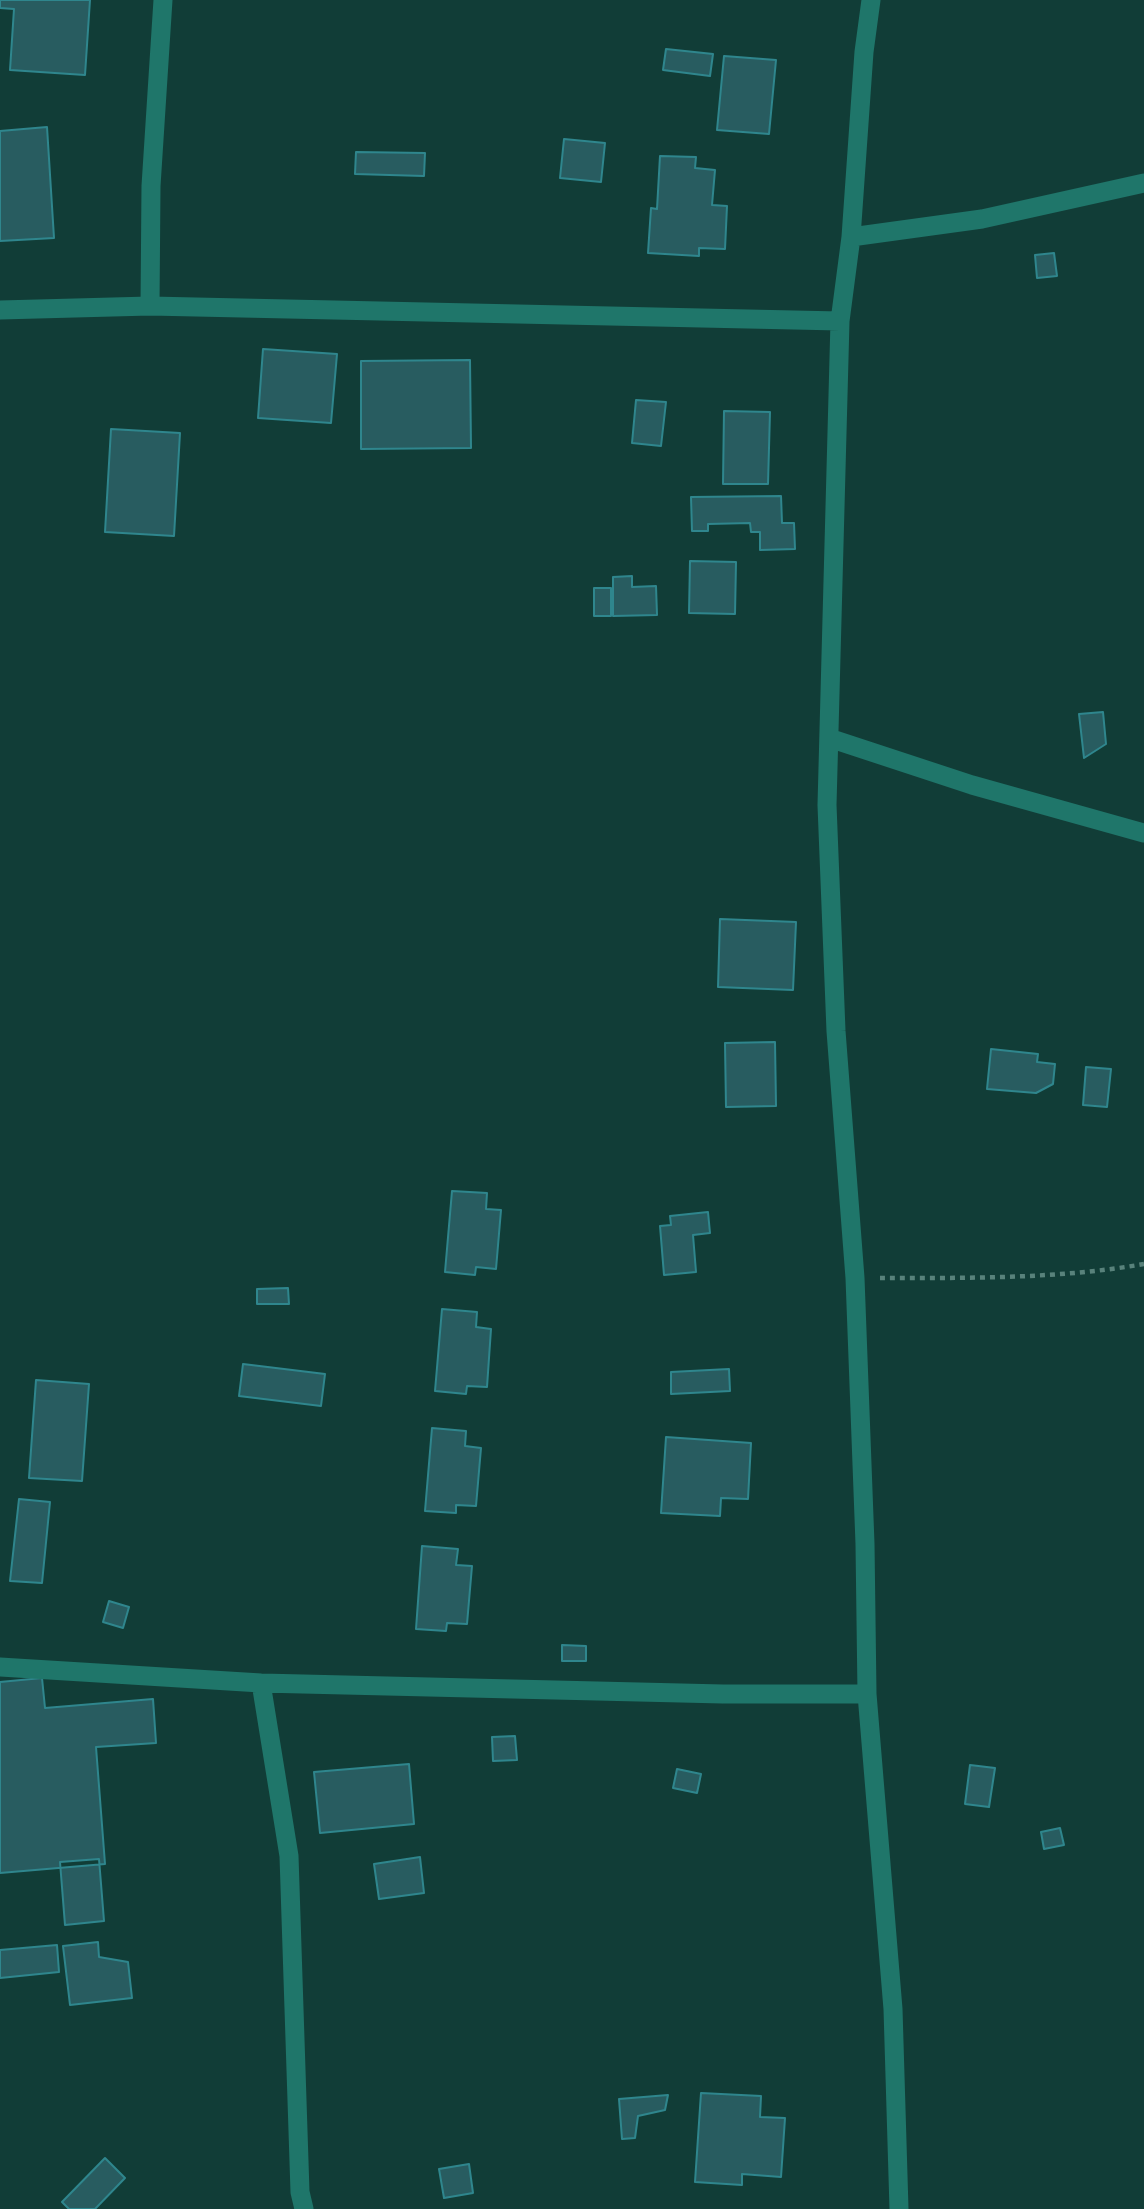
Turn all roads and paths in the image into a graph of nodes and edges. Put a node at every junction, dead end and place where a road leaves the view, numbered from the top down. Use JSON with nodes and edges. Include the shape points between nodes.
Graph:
{"nodes":[{"id":1,"x":163,"y":0,"type":"edge"},
{"id":2,"x":871,"y":0,"type":"edge"},
{"id":3,"x":1144,"y":183,"type":"edge"},
{"id":4,"x":851,"y":237,"type":"junction"},
{"id":5,"x":150,"y":306,"type":"junction"},
{"id":6,"x":0,"y":310,"type":"edge"},
{"id":7,"x":841,"y":321,"type":"junction"},
{"id":8,"x":829,"y":738,"type":"junction"},
{"id":9,"x":1144,"y":833,"type":"edge"},
{"id":10,"x":1144,"y":1264,"type":"edge"},
{"id":11,"x":855,"y":1278,"type":"junction"},
{"id":12,"x":0,"y":1667,"type":"edge"},
{"id":13,"x":261,"y":1683,"type":"junction"},
{"id":14,"x":867,"y":1694,"type":"junction"},
{"id":15,"x":304,"y":2209,"type":"edge"},
{"id":16,"x":899,"y":2209,"type":"edge"}],
"edges":[{"from":1,"to":5,"type":"street","via":[[151,186]]},
{"from":2,"to":4,"type":"street"},
{"from":3,"to":4,"type":"street","via":[[982,219]]},
{"from":4,"to":7,"type":"street"},
{"from":5,"to":6,"type":"street"},
{"from":5,"to":7,"type":"street"},
{"from":7,"to":8,"type":"street"},
{"from":8,"to":9,"type":"street","via":[[972,785]]},
{"from":8,"to":11,"type":"street","via":[[830,910]]},
{"from":10,"to":11,"type":"path","via":[[967,1278]]},
{"from":11,"to":14,"type":"street"},
{"from":12,"to":13,"type":"street"},
{"from":13,"to":14,"type":"street"},
{"from":13,"to":15,"type":"street","via":[[289,1856]]},
{"from":14,"to":16,"type":"street","via":[[893,2009]]}]}
